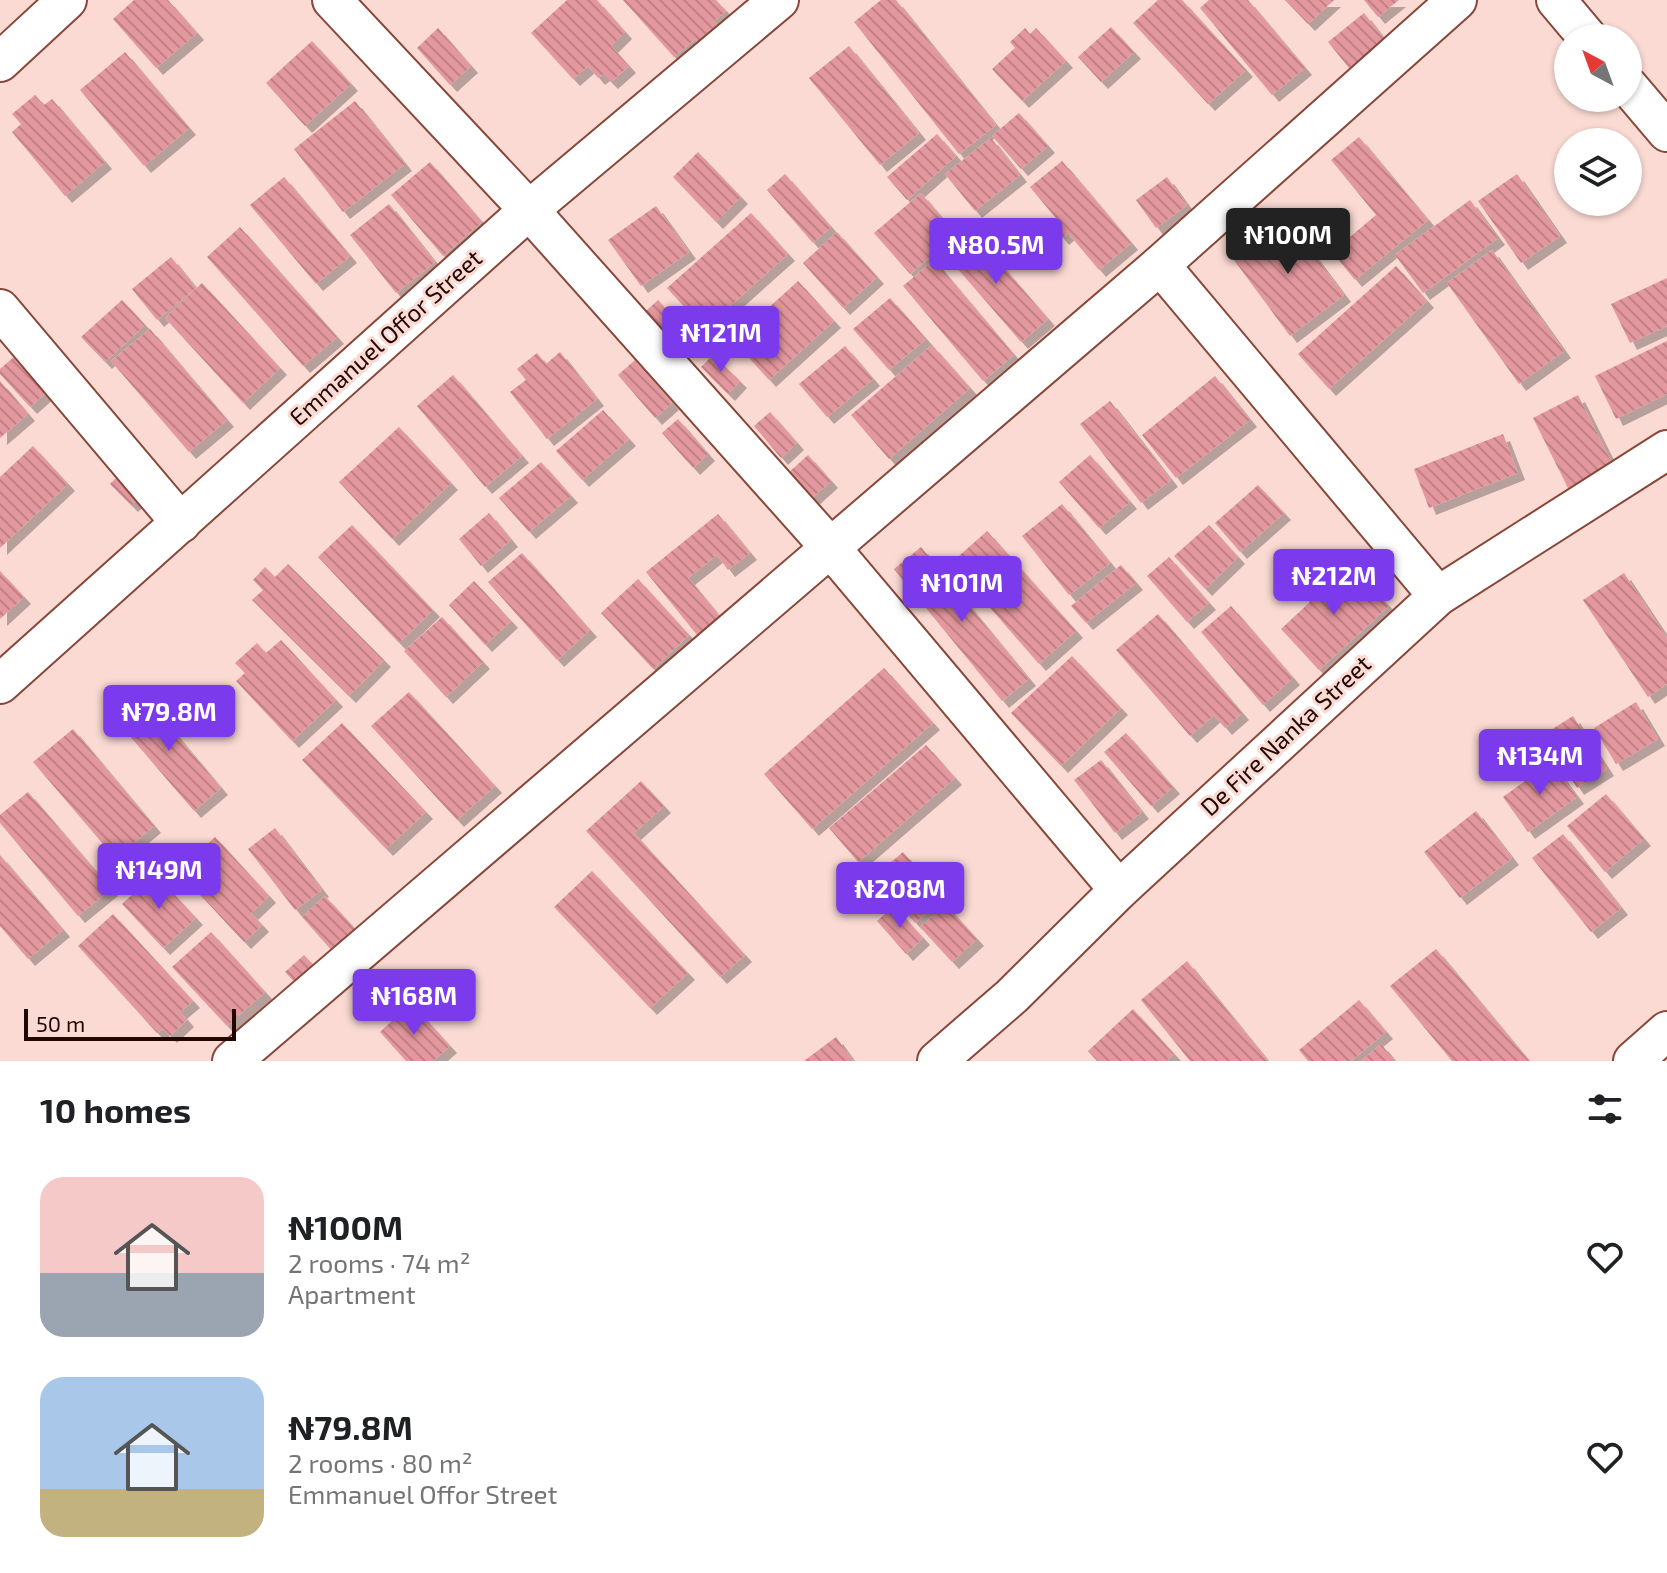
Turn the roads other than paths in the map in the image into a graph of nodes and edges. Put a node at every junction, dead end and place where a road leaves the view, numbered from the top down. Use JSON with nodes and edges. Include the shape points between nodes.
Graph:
{"nodes":[{"id":1,"x":67,"y":0,"type":"edge"},
{"id":2,"x":332,"y":0,"type":"edge"},
{"id":3,"x":779,"y":0,"type":"edge"},
{"id":4,"x":1457,"y":0,"type":"edge"},
{"id":5,"x":1556,"y":0,"type":"edge"},
{"id":6,"x":1576,"y":24,"type":"edge"},
{"id":7,"x":0,"y":62,"type":"edge"},
{"id":8,"x":1642,"y":103,"type":"edge"},
{"id":9,"x":1667,"y":132,"type":"edge"},
{"id":10,"x":529,"y":210,"type":"junction"},
{"id":11,"x":1160,"y":265,"type":"junction"},
{"id":12,"x":0,"y":309,"type":"edge"},
{"id":13,"x":1667,"y":450,"type":"edge"},
{"id":14,"x":181,"y":523,"type":"junction"},
{"id":15,"x":829,"y":546,"type":"junction"},
{"id":16,"x":1438,"y":596,"type":"junction"},
{"id":17,"x":0,"y":684,"type":"edge"},
{"id":18,"x":1119,"y":890,"type":"junction"},
{"id":19,"x":1667,"y":1031,"type":"edge"},
{"id":20,"x":232,"y":1061,"type":"edge"},
{"id":21,"x":937,"y":1061,"type":"edge"},
{"id":22,"x":1633,"y":1061,"type":"edge"}],
"edges":[{"from":1,"to":7,"type":"street"},
{"from":2,"to":10,"type":"street"},
{"from":3,"to":10,"type":"street","name":"Emmanuel Offor Street"},
{"from":4,"to":11,"type":"street"},
{"from":5,"to":6,"type":"street"},
{"from":8,"to":9,"type":"street"},
{"from":10,"to":14,"type":"street","name":"Emmanuel Offor Street"},
{"from":10,"to":15,"type":"street"},
{"from":11,"to":15,"type":"street"},
{"from":11,"to":16,"type":"street"},
{"from":12,"to":14,"type":"street"},
{"from":13,"to":16,"type":"street","name":"De Fire Nanka Street"},
{"from":14,"to":17,"type":"street","name":"Emmanuel Offor Street"},
{"from":15,"to":18,"type":"street"},
{"from":15,"to":20,"type":"street"},
{"from":16,"to":18,"type":"street","name":"De Fire Nanka Street"},
{"from":18,"to":21,"type":"street","name":"De Fire Nanka Street"},
{"from":19,"to":22,"type":"street"}]}
